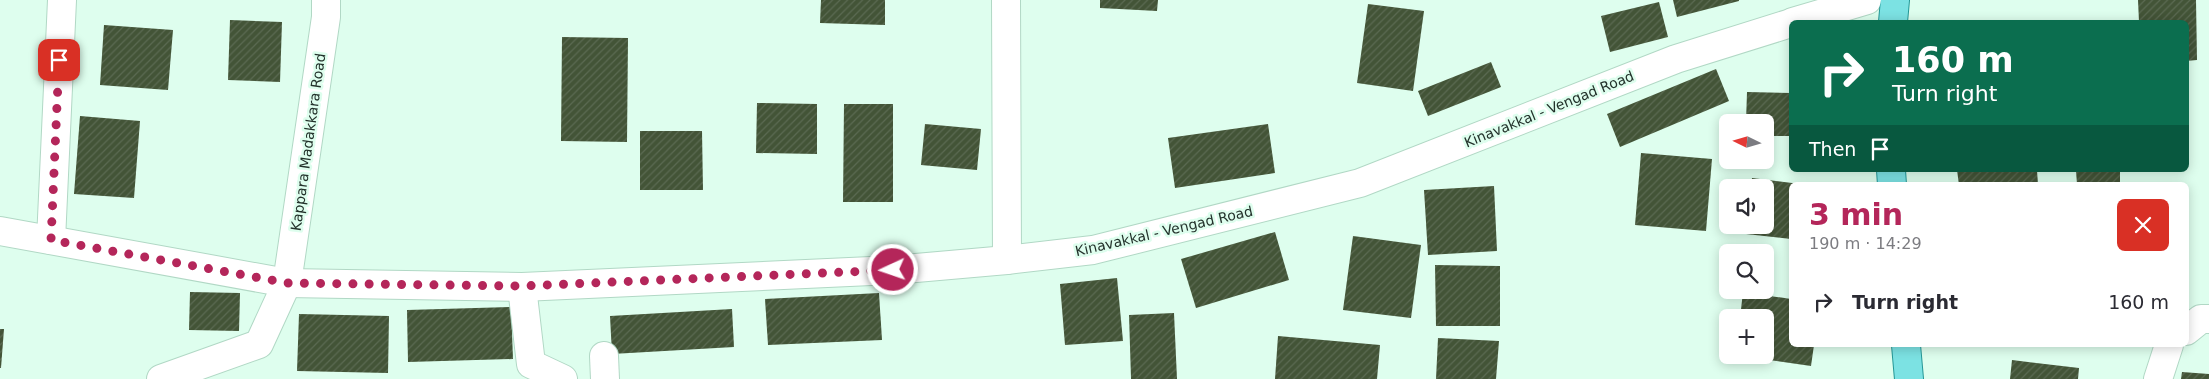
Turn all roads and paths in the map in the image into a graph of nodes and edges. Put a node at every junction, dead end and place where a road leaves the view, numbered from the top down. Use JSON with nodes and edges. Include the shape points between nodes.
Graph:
{"nodes":[{"id":1,"x":62,"y":0,"type":"edge"},
{"id":2,"x":326,"y":0,"type":"edge"},
{"id":3,"x":1006,"y":0,"type":"edge"},
{"id":4,"x":1867,"y":0,"type":"edge"},
{"id":5,"x":1895,"y":0,"type":"edge"},
{"id":6,"x":1802,"y":20,"type":"edge"},
{"id":7,"x":1893,"y":20,"type":"edge"},
{"id":8,"x":1789,"y":24,"type":"edge"},
{"id":9,"x":0,"y":231,"type":"edge"},
{"id":10,"x":51,"y":240,"type":"junction"},
{"id":11,"x":1008,"y":260,"type":"junction"},
{"id":12,"x":288,"y":283,"type":"junction"},
{"id":13,"x":522,"y":286,"type":"junction"},
{"id":14,"x":2209,"y":319,"type":"edge"},
{"id":15,"x":2189,"y":329,"type":"edge"},
{"id":16,"x":1906,"y":347,"type":"edge"},
{"id":17,"x":2168,"y":347,"type":"edge"},
{"id":18,"x":161,"y":379,"type":"edge"},
{"id":19,"x":563,"y":379,"type":"edge"},
{"id":20,"x":1909,"y":379,"type":"edge"},
{"id":21,"x":2158,"y":379,"type":"edge"}],
"edges":[{"from":1,"to":10,"type":"main road"},
{"from":2,"to":12,"type":"main road","name":"Kappara Madakkara Road"},
{"from":3,"to":11,"type":"main road"},
{"from":4,"to":6,"type":"main road","name":"Kinavakkal - Vengad Road"},
{"from":5,"to":7,"type":"main road"},
{"from":8,"to":11,"type":"main road","name":"Kinavakkal - Vengad Road","via":[[1676,58],[1360,183],[1093,250]]},
{"from":9,"to":10,"type":"main road","name":"Kinavakkal - Vengad Road"},
{"from":10,"to":12,"type":"main road","name":"Kinavakkal - Vengad Road"},
{"from":11,"to":13,"type":"main road","name":"Kinavakkal - Vengad Road","via":[[893,270]]},
{"from":12,"to":13,"type":"main road","name":"Kinavakkal - Vengad Road"},
{"from":12,"to":18,"type":"main road","name":"Kappara Madakkara Road","via":[[259,344]]},
{"from":13,"to":19,"type":"main road","via":[[531,364]]},
{"from":14,"to":15,"type":"main road","via":[[2201,319]]},
{"from":16,"to":20,"type":"main road"},
{"from":17,"to":21,"type":"main road"}]}
